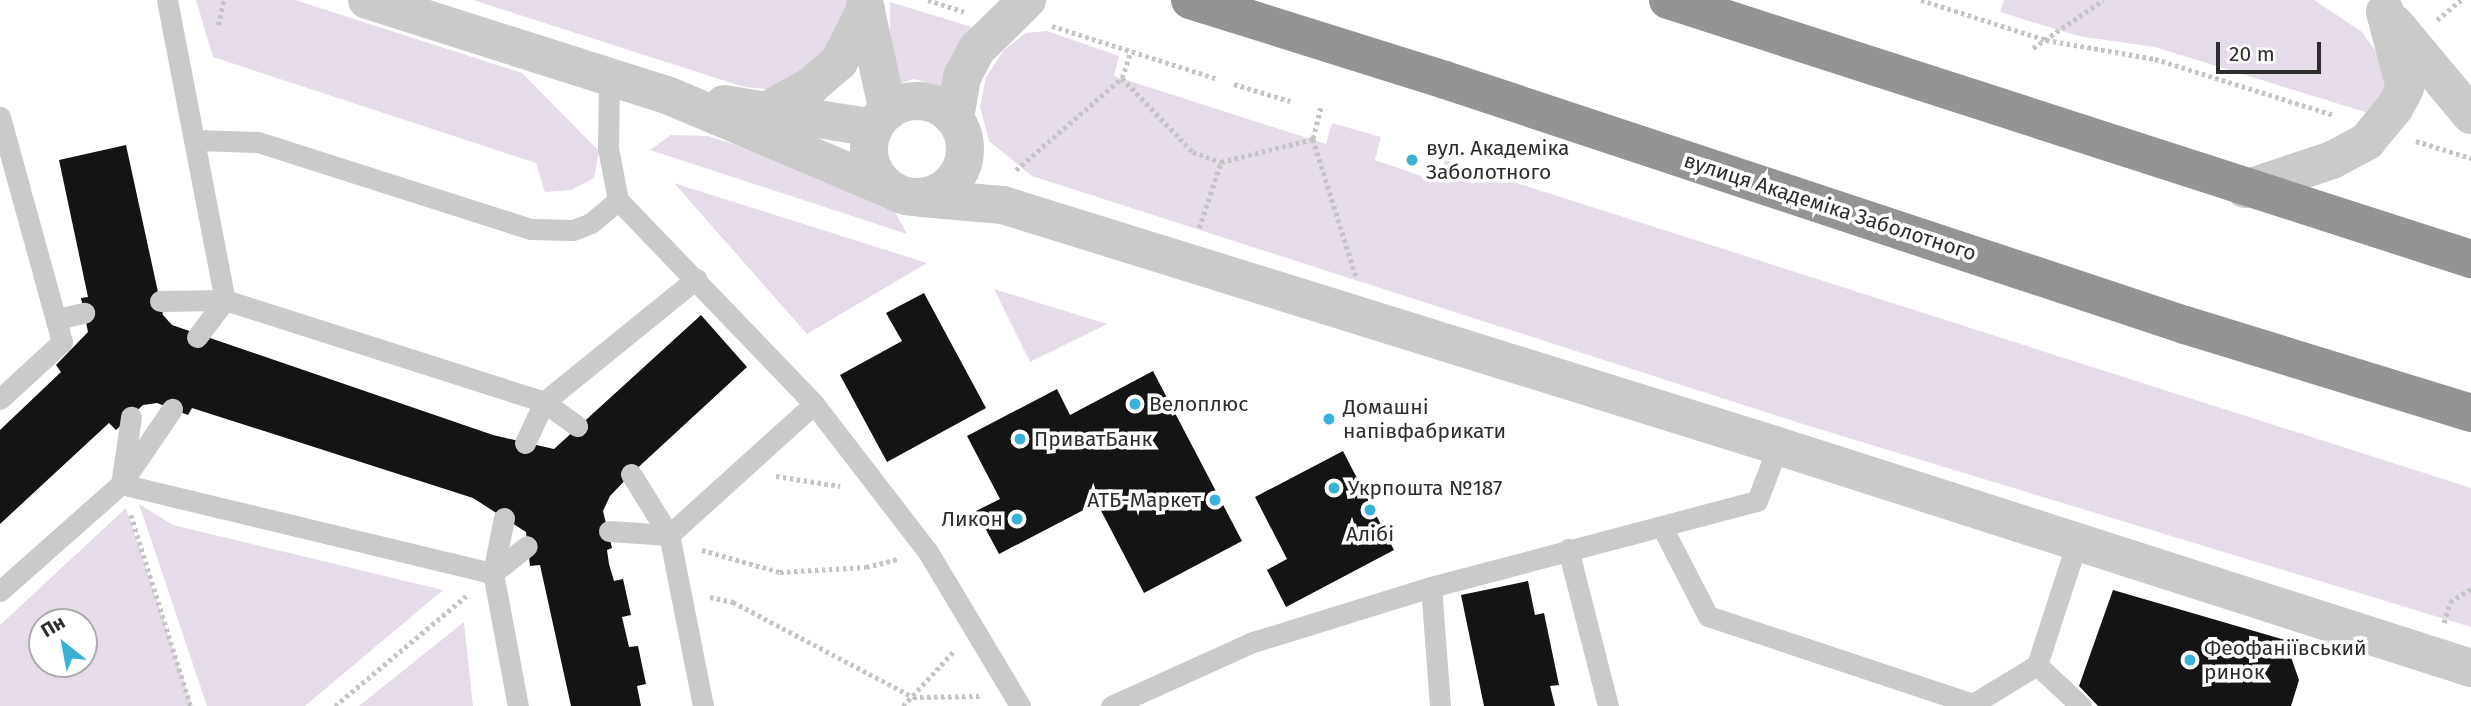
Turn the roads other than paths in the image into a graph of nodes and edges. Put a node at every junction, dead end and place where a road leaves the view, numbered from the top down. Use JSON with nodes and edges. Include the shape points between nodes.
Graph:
{"nodes":[{"id":1,"x":167,"y":0,"type":"edge"},
{"id":2,"x":367,"y":0,"type":"edge"},
{"id":3,"x":1027,"y":0,"type":"edge"},
{"id":4,"x":1190,"y":0,"type":"edge"},
{"id":5,"x":1668,"y":0,"type":"edge"},
{"id":6,"x":865,"y":5,"type":"edge"},
{"id":7,"x":2378,"y":6,"type":"edge"},
{"id":8,"x":609,"y":77,"type":"junction"},
{"id":9,"x":667,"y":95,"type":"junction"},
{"id":10,"x":768,"y":110,"type":"junction"},
{"id":11,"x":2471,"y":115,"type":"edge"},
{"id":12,"x":0,"y":117,"type":"edge"},
{"id":13,"x":955,"y":118,"type":"junction"},
{"id":14,"x":881,"y":120,"type":"junction"},
{"id":15,"x":197,"y":140,"type":"junction"},
{"id":16,"x":965,"y":156,"type":"junction"},
{"id":17,"x":2245,"y":189,"type":"junction"},
{"id":18,"x":906,"y":193,"type":"junction"},
{"id":19,"x":618,"y":200,"type":"junction"},
{"id":20,"x":1003,"y":205,"type":"junction"},
{"id":21,"x":2471,"y":259,"type":"edge"},
{"id":22,"x":696,"y":279,"type":"junction"},
{"id":23,"x":160,"y":300,"type":"dead end"},
{"id":24,"x":225,"y":300,"type":"junction"},
{"id":25,"x":84,"y":313,"type":"dead end"},
{"id":26,"x":57,"y":319,"type":"junction"},
{"id":27,"x":197,"y":337,"type":"dead end"},
{"id":28,"x":0,"y":399,"type":"edge"},
{"id":29,"x":544,"y":402,"type":"junction"},
{"id":30,"x":814,"y":404,"type":"junction"},
{"id":31,"x":172,"y":409,"type":"dead end"},
{"id":32,"x":2471,"y":413,"type":"edge"},
{"id":33,"x":131,"y":417,"type":"dead end"},
{"id":34,"x":577,"y":426,"type":"dead end"},
{"id":35,"x":525,"y":443,"type":"dead end"},
{"id":36,"x":1778,"y":446,"type":"junction"},
{"id":37,"x":631,"y":474,"type":"dead end"},
{"id":38,"x":121,"y":484,"type":"junction"},
{"id":39,"x":504,"y":518,"type":"dead end"},
{"id":40,"x":1662,"y":527,"type":"junction"},
{"id":41,"x":609,"y":531,"type":"dead end"},
{"id":42,"x":669,"y":535,"type":"junction"},
{"id":43,"x":2076,"y":545,"type":"junction"},
{"id":44,"x":527,"y":546,"type":"dead end"},
{"id":45,"x":1568,"y":549,"type":"junction"},
{"id":46,"x":493,"y":573,"type":"junction"},
{"id":47,"x":1431,"y":587,"type":"junction"},
{"id":48,"x":0,"y":591,"type":"edge"},
{"id":49,"x":2037,"y":665,"type":"junction"},
{"id":50,"x":2471,"y":668,"type":"edge"},
{"id":51,"x":1015,"y":701,"type":"edge"},
{"id":52,"x":518,"y":706,"type":"edge"},
{"id":53,"x":703,"y":706,"type":"edge"},
{"id":54,"x":1111,"y":706,"type":"edge"},
{"id":55,"x":1440,"y":706,"type":"edge"},
{"id":56,"x":1608,"y":706,"type":"edge"},
{"id":57,"x":2081,"y":706,"type":"edge"}],
"edges":[{"from":1,"to":15,"type":"lane"},
{"from":2,"to":8,"type":"street"},
{"from":3,"to":13,"type":"street","via":[[977,49],[962,77]]},
{"from":4,"to":32,"type":"highway","name":"вулиця Академіка Заболотного","via":[[1446,79],[2185,325]]},
{"from":5,"to":17,"type":"highway"},
{"from":6,"to":10,"type":"street","via":[[839,62],[811,86]]},
{"from":6,"to":14,"type":"street"},
{"from":7,"to":11,"type":"street"},
{"from":7,"to":17,"type":"street","via":[[2404,88],[2377,129],[2367,141],[2332,160]]},
{"from":8,"to":9,"type":"street"},
{"from":8,"to":19,"type":"lane","via":[[608,148]]},
{"from":9,"to":10,"type":"street"},
{"from":9,"to":18,"type":"street"},
{"from":10,"to":14,"type":"street"},
{"from":12,"to":26,"type":"lane"},
{"from":13,"to":14,"type":"street","via":[[945,109],[909,101]]},
{"from":13,"to":16,"type":"street","via":[[966,141]]},
{"from":14,"to":18,"type":"street","via":[[869,155],[873,169]]},
{"from":15,"to":19,"type":"lane","via":[[258,142],[530,229],[573,230],[591,223]]},
{"from":15,"to":24,"type":"lane"},
{"from":16,"to":18,"type":"street","via":[[950,185]]},
{"from":16,"to":20,"type":"street"},
{"from":17,"to":21,"type":"highway"},
{"from":18,"to":20,"type":"street"},
{"from":19,"to":22,"type":"lane"},
{"from":20,"to":36,"type":"street"},
{"from":22,"to":29,"type":"lane"},
{"from":22,"to":30,"type":"lane"},
{"from":23,"to":24,"type":"lane"},
{"from":24,"to":27,"type":"lane"},
{"from":24,"to":29,"type":"lane"},
{"from":25,"to":26,"type":"lane"},
{"from":26,"to":28,"type":"lane","via":[[66,347]]},
{"from":29,"to":34,"type":"lane"},
{"from":29,"to":35,"type":"lane"},
{"from":30,"to":42,"type":"lane"},
{"from":30,"to":51,"type":"lane","via":[[928,552]]},
{"from":31,"to":38,"type":"lane"},
{"from":33,"to":38,"type":"lane"},
{"from":36,"to":40,"type":"lane","via":[[1757,501]]},
{"from":36,"to":43,"type":"street"},
{"from":37,"to":42,"type":"lane"},
{"from":38,"to":46,"type":"lane"},
{"from":38,"to":48,"type":"lane"},
{"from":39,"to":46,"type":"lane"},
{"from":40,"to":45,"type":"lane"},
{"from":40,"to":49,"type":"lane","via":[[1708,616],[1973,704]]},
{"from":41,"to":42,"type":"lane"},
{"from":42,"to":53,"type":"lane"},
{"from":43,"to":49,"type":"lane"},
{"from":43,"to":50,"type":"street"},
{"from":44,"to":46,"type":"lane"},
{"from":45,"to":47,"type":"lane"},
{"from":45,"to":56,"type":"lane"},
{"from":46,"to":52,"type":"lane"},
{"from":47,"to":54,"type":"lane","via":[[1252,642]]},
{"from":47,"to":55,"type":"lane"},
{"from":49,"to":57,"type":"lane"}]}
